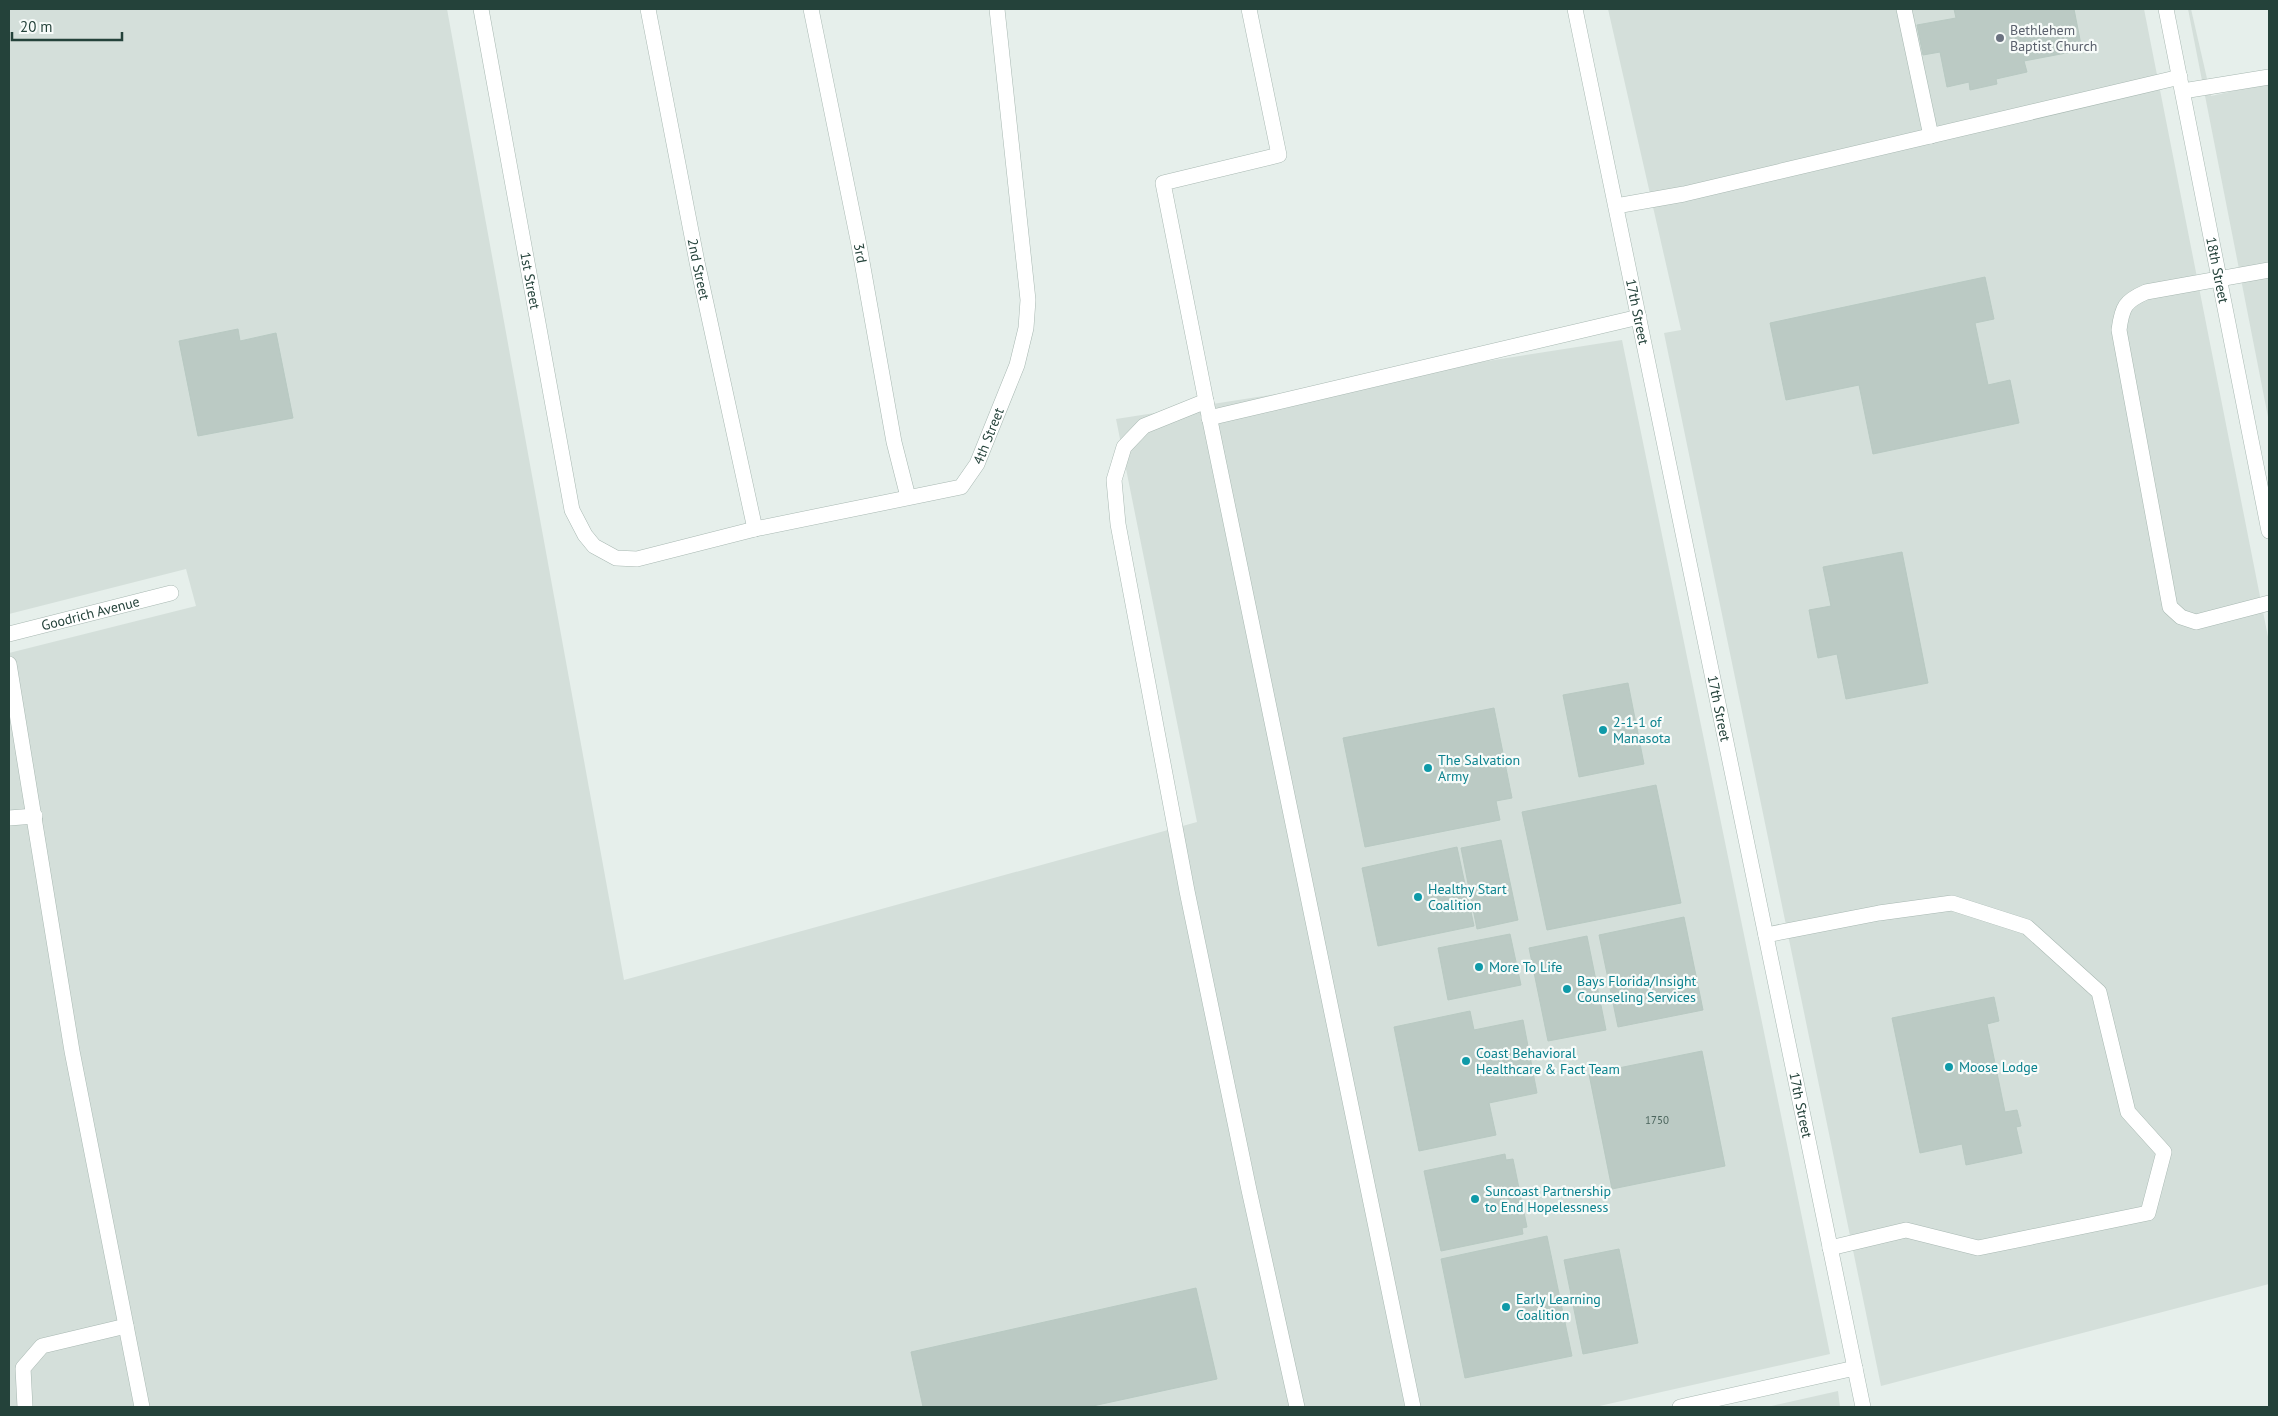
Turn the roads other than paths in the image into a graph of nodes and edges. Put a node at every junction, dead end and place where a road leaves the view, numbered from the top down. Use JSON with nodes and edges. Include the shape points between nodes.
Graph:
{"nodes":[{"id":1,"x":481,"y":9,"type":"edge"},
{"id":2,"x":648,"y":9,"type":"edge"},
{"id":3,"x":811,"y":9,"type":"edge"},
{"id":4,"x":997,"y":9,"type":"edge"},
{"id":5,"x":1249,"y":9,"type":"edge"},
{"id":6,"x":1575,"y":9,"type":"edge"},
{"id":7,"x":1904,"y":9,"type":"edge"},
{"id":8,"x":2166,"y":9,"type":"edge"},
{"id":9,"x":2269,"y":77,"type":"edge"},
{"id":10,"x":2181,"y":84,"type":"junction"},
{"id":11,"x":1931,"y":136,"type":"junction"},
{"id":12,"x":1616,"y":206,"type":"junction"},
{"id":13,"x":2269,"y":270,"type":"edge"},
{"id":14,"x":2220,"y":280,"type":"junction"},
{"id":15,"x":1638,"y":317,"type":"junction"},
{"id":16,"x":1206,"y":401,"type":"junction"},
{"id":17,"x":1209,"y":418,"type":"junction"},
{"id":18,"x":908,"y":497,"type":"junction"},
{"id":19,"x":755,"y":529,"type":"junction"},
{"id":20,"x":2269,"y":531,"type":"edge"},
{"id":21,"x":594,"y":546,"type":"joint"},
{"id":22,"x":171,"y":593,"type":"dead end"},
{"id":23,"x":2269,"y":603,"type":"edge"},
{"id":24,"x":9,"y":634,"type":"edge"},
{"id":25,"x":9,"y":664,"type":"edge"},
{"id":26,"x":35,"y":816,"type":"junction"},
{"id":27,"x":9,"y":818,"type":"edge"},
{"id":28,"x":1766,"y":935,"type":"junction"},
{"id":29,"x":1830,"y":1248,"type":"junction"},
{"id":30,"x":126,"y":1326,"type":"junction"},
{"id":31,"x":1855,"y":1368,"type":"junction"},
{"id":32,"x":1726,"y":1402,"type":"edge"},
{"id":33,"x":25,"y":1407,"type":"edge"},
{"id":34,"x":142,"y":1407,"type":"edge"},
{"id":35,"x":1298,"y":1407,"type":"edge"},
{"id":36,"x":1413,"y":1407,"type":"edge"},
{"id":37,"x":1680,"y":1407,"type":"edge"},
{"id":38,"x":1863,"y":1407,"type":"edge"}],
"edges":[{"from":1,"to":21,"type":"street","name":"1st Street","via":[[572,510]]},
{"from":2,"to":19,"type":"street","name":"2nd Street","via":[[696,262]]},
{"from":3,"to":18,"type":"street","name":"3rd","via":[[859,245],[894,442]]},
{"from":4,"to":18,"type":"street","name":"4th Street","via":[[1028,300],[1026,328],[1017,365],[977,464],[961,487]]},
{"from":5,"to":16,"type":"street","via":[[1278,155],[1163,183]]},
{"from":6,"to":12,"type":"street","name":"17th Street"},
{"from":7,"to":11,"type":"street"},
{"from":8,"to":10,"type":"street","name":"18th Street"},
{"from":9,"to":10,"type":"street"},
{"from":10,"to":11,"type":"street"},
{"from":10,"to":14,"type":"street","name":"18th Street"},
{"from":11,"to":12,"type":"street","via":[[1684,194]]},
{"from":12,"to":15,"type":"street","name":"17th Street"},
{"from":13,"to":14,"type":"street"},
{"from":14,"to":20,"type":"street","name":"18th Street"},
{"from":14,"to":23,"type":"street","via":[[2146,292],[2130,299],[2121,315],[2119,330],[2170,607],[2181,617],[2196,622]]},
{"from":15,"to":17,"type":"street"},
{"from":15,"to":28,"type":"street","name":"17th Street"},
{"from":16,"to":17,"type":"street"},
{"from":16,"to":35,"type":"street","via":[[1144,426],[1124,447],[1114,480],[1118,524],[1187,891]]},
{"from":17,"to":36,"type":"street"},
{"from":18,"to":19,"type":"street","name":"4th Street"},
{"from":19,"to":21,"type":"street","name":"4th Street","via":[[637,559],[616,558]]},
{"from":22,"to":24,"type":"street","name":"Goodrich Avenue"},
{"from":25,"to":26,"type":"street"},
{"from":26,"to":27,"type":"street"},
{"from":26,"to":30,"type":"street","via":[[72,1051]]},
{"from":28,"to":29,"type":"street","name":"17th Street"},
{"from":28,"to":29,"type":"street","via":[[1952,903],[2027,927],[2099,992],[2128,1112],[2164,1152],[2148,1213],[1978,1248],[1906,1230]]},
{"from":29,"to":31,"type":"street","name":"17th Street"},
{"from":30,"to":33,"type":"street","via":[[42,1346],[23,1368]]},
{"from":30,"to":34,"type":"street"},
{"from":31,"to":32,"type":"street"},
{"from":31,"to":38,"type":"street","name":"17th Street"},
{"from":32,"to":37,"type":"street"}]}
